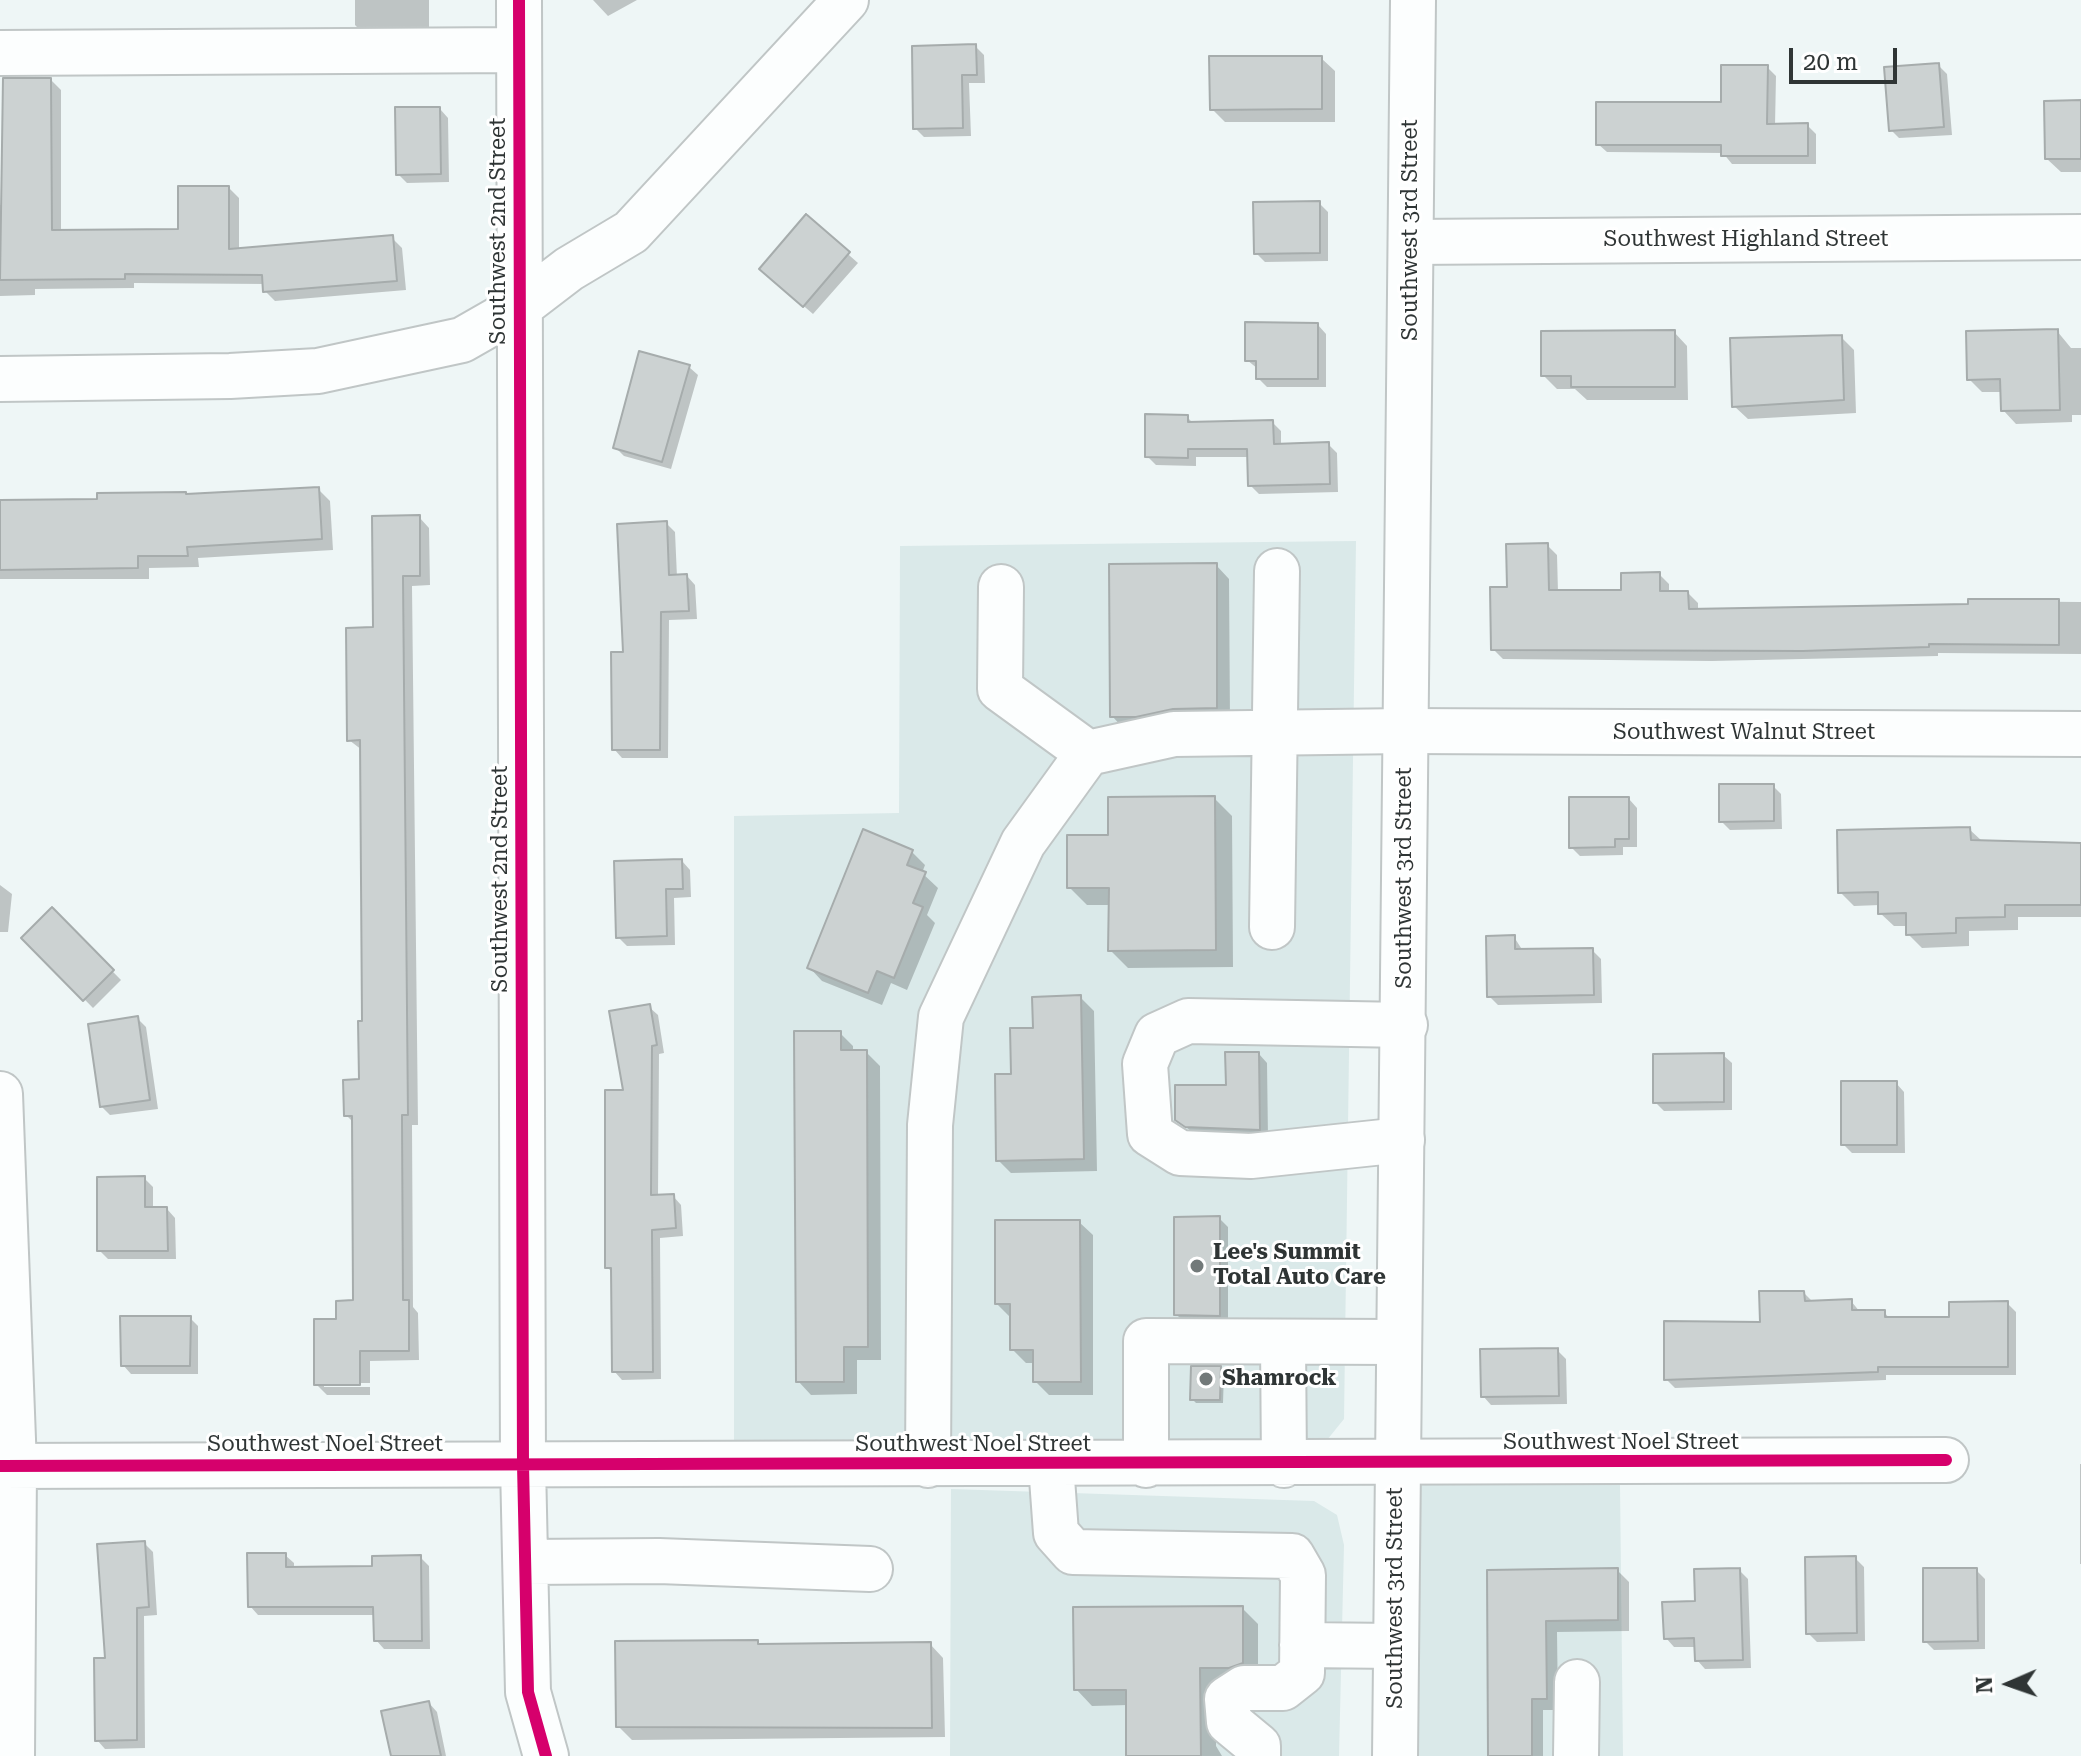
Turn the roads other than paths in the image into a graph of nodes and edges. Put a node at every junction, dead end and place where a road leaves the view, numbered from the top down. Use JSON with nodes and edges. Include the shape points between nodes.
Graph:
{"nodes":[{"id":1,"x":519,"y":0,"type":"edge"},
{"id":2,"x":846,"y":0,"type":"edge"},
{"id":3,"x":1413,"y":0,"type":"edge"},
{"id":4,"x":519,"y":50,"type":"junction"},
{"id":5,"x":0,"y":53,"type":"edge"},
{"id":6,"x":2081,"y":237,"type":"edge"},
{"id":7,"x":1411,"y":242,"type":"junction"},
{"id":8,"x":518,"y":308,"type":"junction"},
{"id":9,"x":0,"y":379,"type":"edge"},
{"id":10,"x":1277,"y":571,"type":"dead end"},
{"id":11,"x":1001,"y":587,"type":"dead end"},
{"id":12,"x":1406,"y":731,"type":"junction"},
{"id":13,"x":1275,"y":733,"type":"junction"},
{"id":14,"x":2081,"y":734,"type":"edge"},
{"id":15,"x":1088,"y":753,"type":"junction"},
{"id":16,"x":1272,"y":927,"type":"dead end"},
{"id":17,"x":1405,"y":1025,"type":"junction"},
{"id":18,"x":0,"y":1094,"type":"edge"},
{"id":19,"x":1402,"y":1140,"type":"junction"},
{"id":20,"x":1269,"y":1341,"type":"junction"},
{"id":21,"x":1398,"y":1342,"type":"junction"},
{"id":22,"x":1946,"y":1460,"type":"dead end"},
{"id":23,"x":1396,"y":1464,"type":"junction"},
{"id":24,"x":523,"y":1465,"type":"junction"},
{"id":25,"x":928,"y":1465,"type":"junction"},
{"id":26,"x":1051,"y":1465,"type":"junction"},
{"id":27,"x":1146,"y":1465,"type":"junction"},
{"id":28,"x":1284,"y":1465,"type":"junction"},
{"id":29,"x":7,"y":1466,"type":"edge"},
{"id":30,"x":526,"y":1562,"type":"junction"},
{"id":31,"x":870,"y":1569,"type":"dead end"},
{"id":32,"x":1302,"y":1645,"type":"junction"},
{"id":33,"x":1396,"y":1646,"type":"junction"},
{"id":34,"x":1577,"y":1682,"type":"dead end"},
{"id":35,"x":12,"y":1756,"type":"edge"},
{"id":36,"x":546,"y":1756,"type":"edge"},
{"id":37,"x":1258,"y":1756,"type":"edge"},
{"id":38,"x":1395,"y":1756,"type":"edge"},
{"id":39,"x":1576,"y":1756,"type":"edge"}],
"edges":[{"from":1,"to":4,"type":"street","name":"Southwest 2nd Street"},
{"from":2,"to":8,"type":"street","via":[[631,232]]},
{"from":3,"to":7,"type":"street","name":"Southwest 3rd Street"},
{"from":4,"to":5,"type":"street"},
{"from":4,"to":8,"type":"street","name":"Southwest 2nd Street"},
{"from":6,"to":7,"type":"street","name":"Southwest Highland Street"},
{"from":7,"to":12,"type":"street","name":"Southwest 3rd Street"},
{"from":8,"to":9,"type":"street","via":[[462,340],[318,371]]},
{"from":8,"to":24,"type":"street","name":"Southwest 2nd Street"},
{"from":10,"to":13,"type":"street"},
{"from":11,"to":15,"type":"street","via":[[1000,689]]},
{"from":12,"to":13,"type":"street","name":"Southwest Walnut Street"},
{"from":12,"to":14,"type":"street","name":"Southwest Walnut Street"},
{"from":12,"to":17,"type":"street","name":"Southwest 3rd Street"},
{"from":13,"to":15,"type":"street","name":"Southwest Walnut Street","via":[[1174,734]]},
{"from":13,"to":16,"type":"street"},
{"from":15,"to":25,"type":"street","via":[[1023,843],[941,1017],[930,1125]]},
{"from":17,"to":19,"type":"street","name":"Southwest 3rd Street"},
{"from":17,"to":19,"type":"street","via":[[1188,1021],[1157,1035],[1145,1064],[1150,1134],[1180,1153],[1251,1156]]},
{"from":18,"to":29,"type":"street"},
{"from":19,"to":21,"type":"street","name":"Southwest 3rd Street"},
{"from":20,"to":21,"type":"street"},
{"from":20,"to":27,"type":"street","via":[[1146,1341]]},
{"from":20,"to":28,"type":"street"},
{"from":21,"to":23,"type":"street","name":"Southwest 3rd Street"},
{"from":22,"to":23,"type":"street","name":"Southwest Noel Street"},
{"from":23,"to":28,"type":"street","name":"Southwest Noel Street"},
{"from":23,"to":33,"type":"street","name":"Southwest 3rd Street"},
{"from":24,"to":25,"type":"street","name":"Southwest Noel Street"},
{"from":24,"to":29,"type":"street","name":"Southwest Noel Street"},
{"from":24,"to":30,"type":"street","name":"Southwest 2nd Street"},
{"from":25,"to":26,"type":"street","name":"Southwest Noel Street"},
{"from":26,"to":27,"type":"street","name":"Southwest Noel Street"},
{"from":26,"to":32,"type":"street","via":[[1056,1533],[1073,1552],[1292,1556],[1303,1575]]},
{"from":27,"to":28,"type":"street","name":"Southwest Noel Street"},
{"from":29,"to":35,"type":"street"},
{"from":30,"to":31,"type":"street"},
{"from":30,"to":36,"type":"street","name":"Southwest 2nd Street","via":[[528,1692]]},
{"from":32,"to":33,"type":"street"},
{"from":32,"to":37,"type":"street","via":[[1302,1673],[1283,1688],[1244,1688],[1227,1699],[1229,1722],[1258,1746]]},
{"from":33,"to":38,"type":"street","name":"Southwest 3rd Street"},
{"from":34,"to":39,"type":"street"}]}
